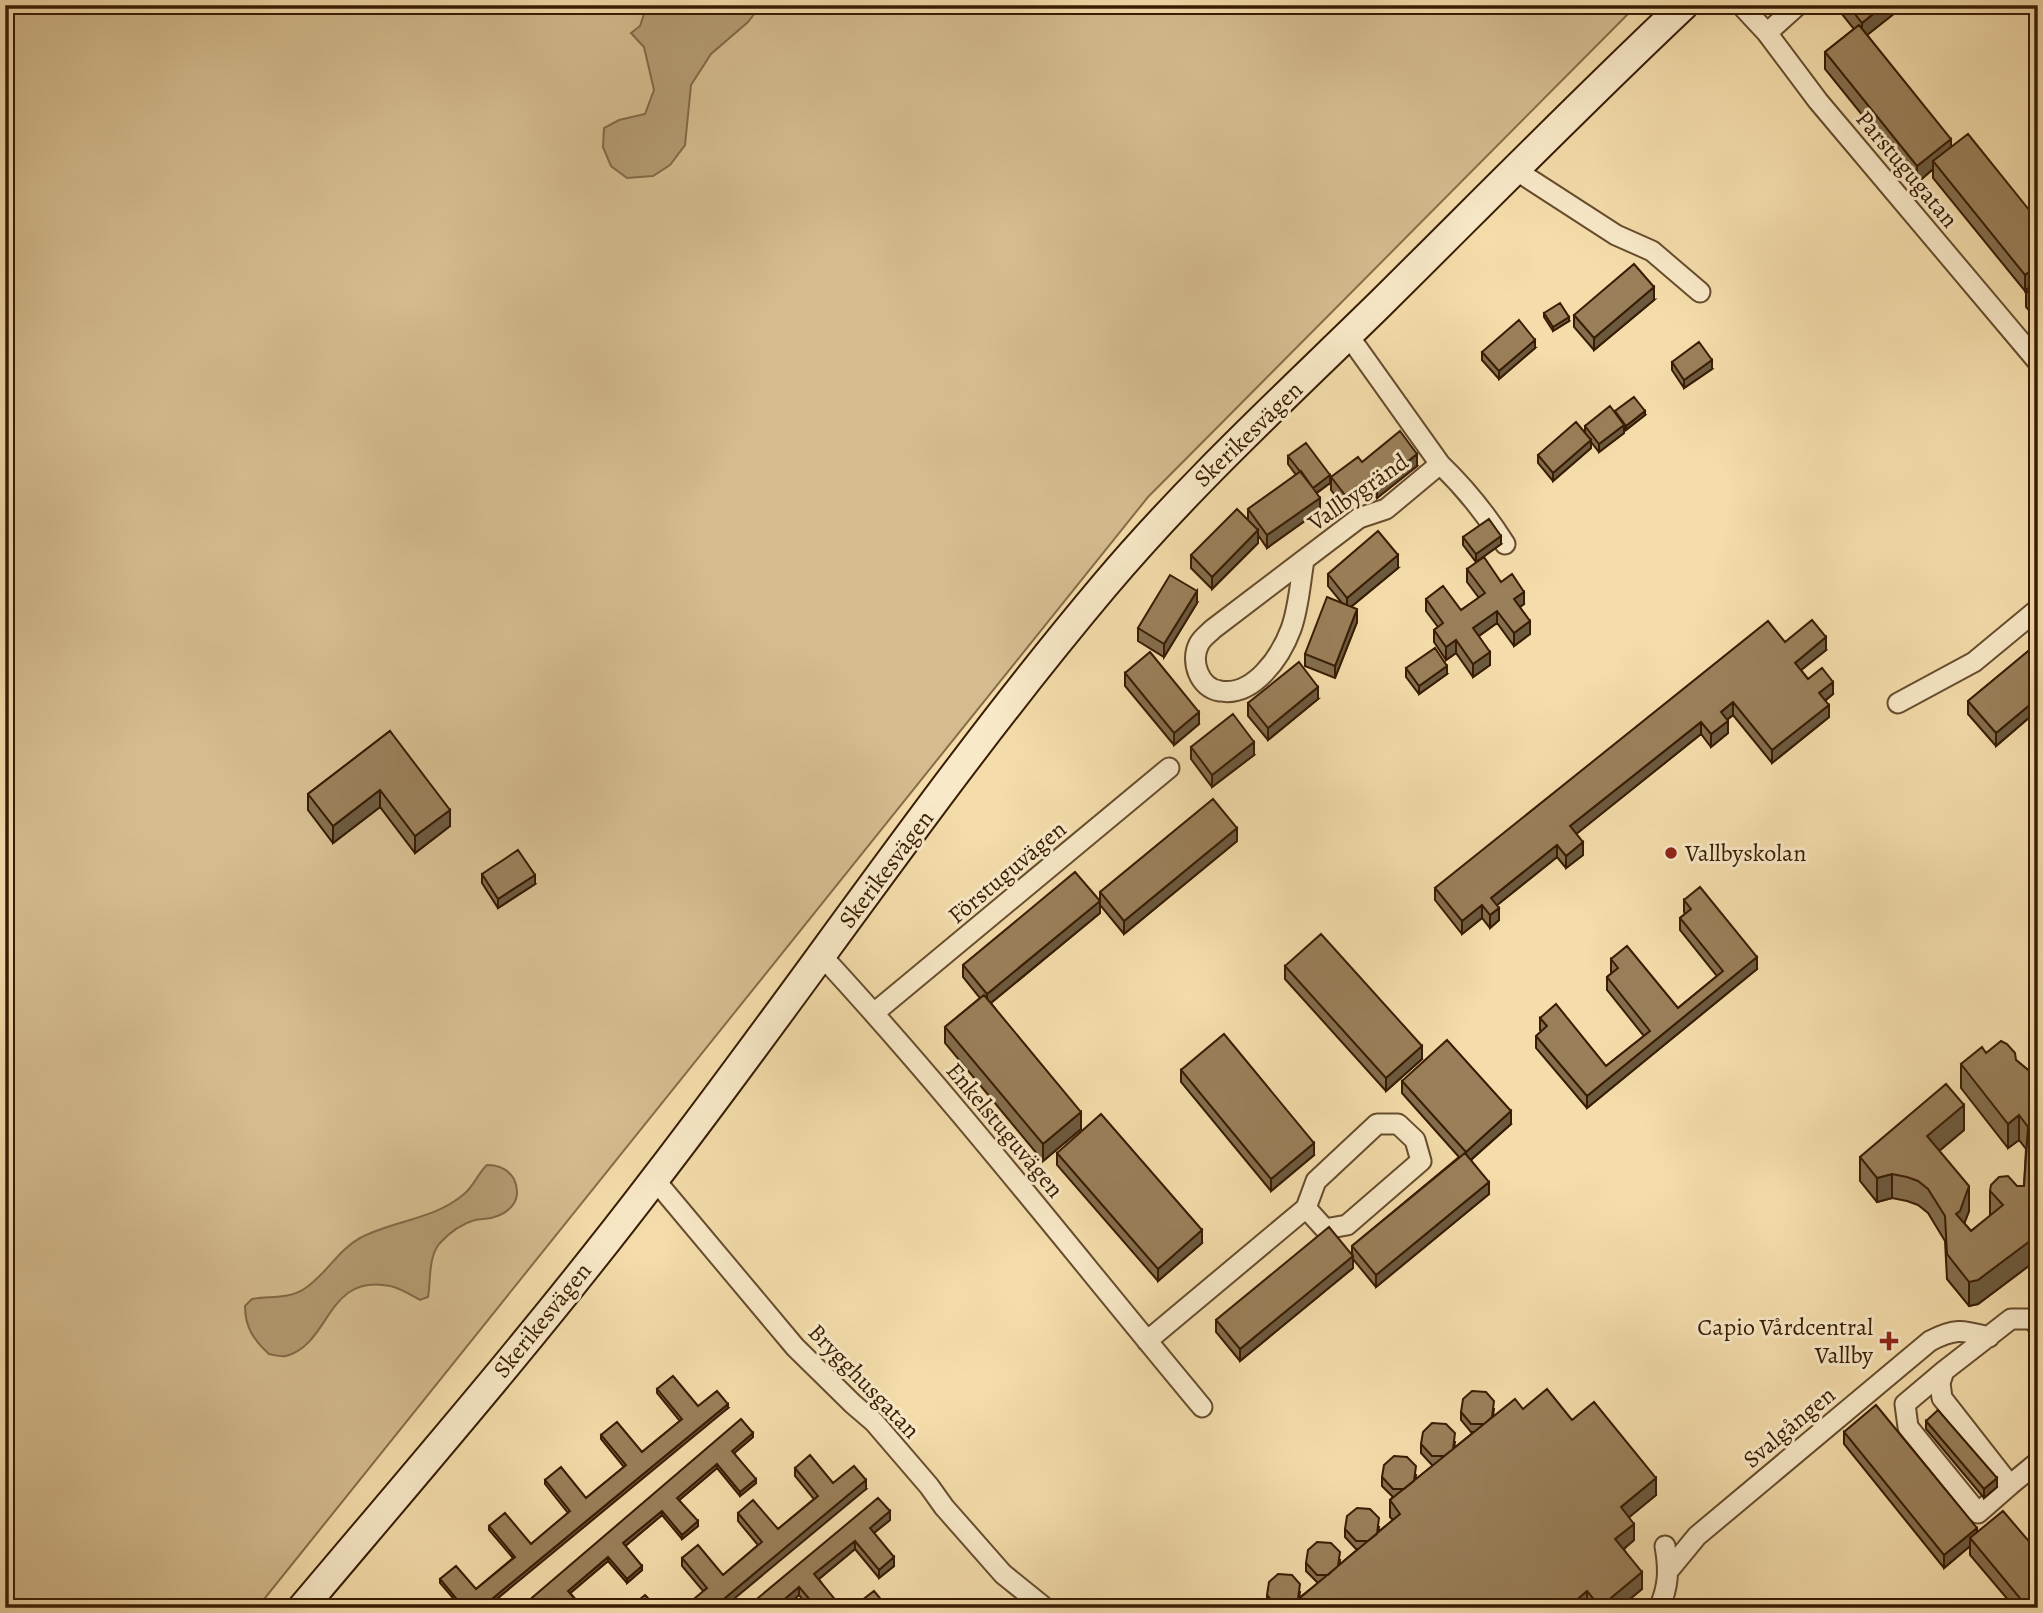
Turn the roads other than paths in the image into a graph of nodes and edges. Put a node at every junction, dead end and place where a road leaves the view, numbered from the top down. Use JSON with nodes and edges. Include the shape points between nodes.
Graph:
{"nodes":[{"id":1,"x":1684,"y":5,"type":"edge"},
{"id":2,"x":1741,"y":5,"type":"edge"},
{"id":3,"x":1798,"y":5,"type":"edge"},
{"id":4,"x":1767,"y":33,"type":"junction"},
{"id":5,"x":1514,"y":169,"type":"junction"},
{"id":6,"x":1700,"y":292,"type":"dead end"},
{"id":7,"x":1348,"y":335,"type":"junction"},
{"id":8,"x":2038,"y":362,"type":"edge"},
{"id":9,"x":1440,"y":464,"type":"junction"},
{"id":10,"x":1505,"y":544,"type":"dead end"},
{"id":11,"x":1304,"y":560,"type":"junction"},
{"id":12,"x":2038,"y":609,"type":"edge"},
{"id":13,"x":1898,"y":703,"type":"dead end"},
{"id":14,"x":1169,"y":768,"type":"dead end"},
{"id":15,"x":821,"y":955,"type":"junction"},
{"id":16,"x":874,"y":1013,"type":"junction"},
{"id":17,"x":655,"y":1180,"type":"junction"},
{"id":18,"x":1307,"y":1208,"type":"junction"},
{"id":19,"x":2038,"y":1326,"type":"edge"},
{"id":20,"x":1989,"y":1337,"type":"junction"},
{"id":21,"x":1147,"y":1340,"type":"junction"},
{"id":22,"x":1944,"y":1371,"type":"junction"},
{"id":23,"x":1202,"y":1407,"type":"dead end"},
{"id":24,"x":2038,"y":1462,"type":"edge"},
{"id":25,"x":2010,"y":1485,"type":"junction"},
{"id":26,"x":1665,"y":1546,"type":"dead end"},
{"id":27,"x":1669,"y":1570,"type":"junction"},
{"id":28,"x":302,"y":1608,"type":"edge"},
{"id":29,"x":1045,"y":1608,"type":"edge"},
{"id":30,"x":1659,"y":1608,"type":"edge"}],
"edges":[{"from":1,"to":5,"type":"street","name":"Skerikesvägen"},
{"from":2,"to":4,"type":"street","name":"Parstugugatan"},
{"from":3,"to":4,"type":"street"},
{"from":4,"to":8,"type":"street","name":"Parstugugatan","via":[[1818,101]]},
{"from":5,"to":6,"type":"street","via":[[1616,235],[1652,250]]},
{"from":5,"to":7,"type":"street","name":"Skerikesvägen"},
{"from":7,"to":9,"type":"street","name":"Vallbygränd"},
{"from":7,"to":15,"type":"street","name":"Skerikesvägen","via":[[1174,506],[1105,586],[980,742]]},
{"from":9,"to":10,"type":"street","name":"Vallbygränd"},
{"from":9,"to":11,"type":"street","name":"Vallbygränd","via":[[1386,509],[1359,518]]},
{"from":11,"to":11,"type":"street","name":"Vallbygränd","via":[[1200,642],[1196,663],[1206,684],[1219,692],[1234,691],[1250,685],[1272,665],[1291,629]]},
{"from":12,"to":13,"type":"street","via":[[1974,662]]},
{"from":14,"to":16,"type":"street","name":"Förstuguvägen"},
{"from":15,"to":16,"type":"street","name":"Enkelstuguvägen"},
{"from":15,"to":17,"type":"street","name":"Skerikesvägen"},
{"from":16,"to":21,"type":"street","name":"Enkelstuguvägen"},
{"from":17,"to":28,"type":"street","name":"Skerikesvägen"},
{"from":17,"to":29,"type":"street","name":"Brygghusgatan","via":[[795,1347],[874,1422],[1003,1574]]},
{"from":18,"to":18,"type":"street","via":[[1316,1181],[1377,1124],[1398,1124],[1415,1140],[1422,1161],[1346,1225],[1325,1228]]},
{"from":18,"to":21,"type":"street"},
{"from":19,"to":20,"type":"street","via":[[2032,1320],[2011,1320]]},
{"from":20,"to":22,"type":"street"},
{"from":20,"to":27,"type":"street","name":"Svalgången","via":[[1963,1330],[1930,1341],[1697,1536]]},
{"from":21,"to":23,"type":"street","name":"Enkelstuguvägen"},
{"from":22,"to":25,"type":"street","via":[[1942,1398]]},
{"from":22,"to":25,"type":"street","via":[[1905,1404],[1908,1427],[1978,1513]]},
{"from":24,"to":25,"type":"street"},
{"from":26,"to":27,"type":"street","name":"Svalgången"},
{"from":27,"to":30,"type":"street","name":"Svalgången"}]}
